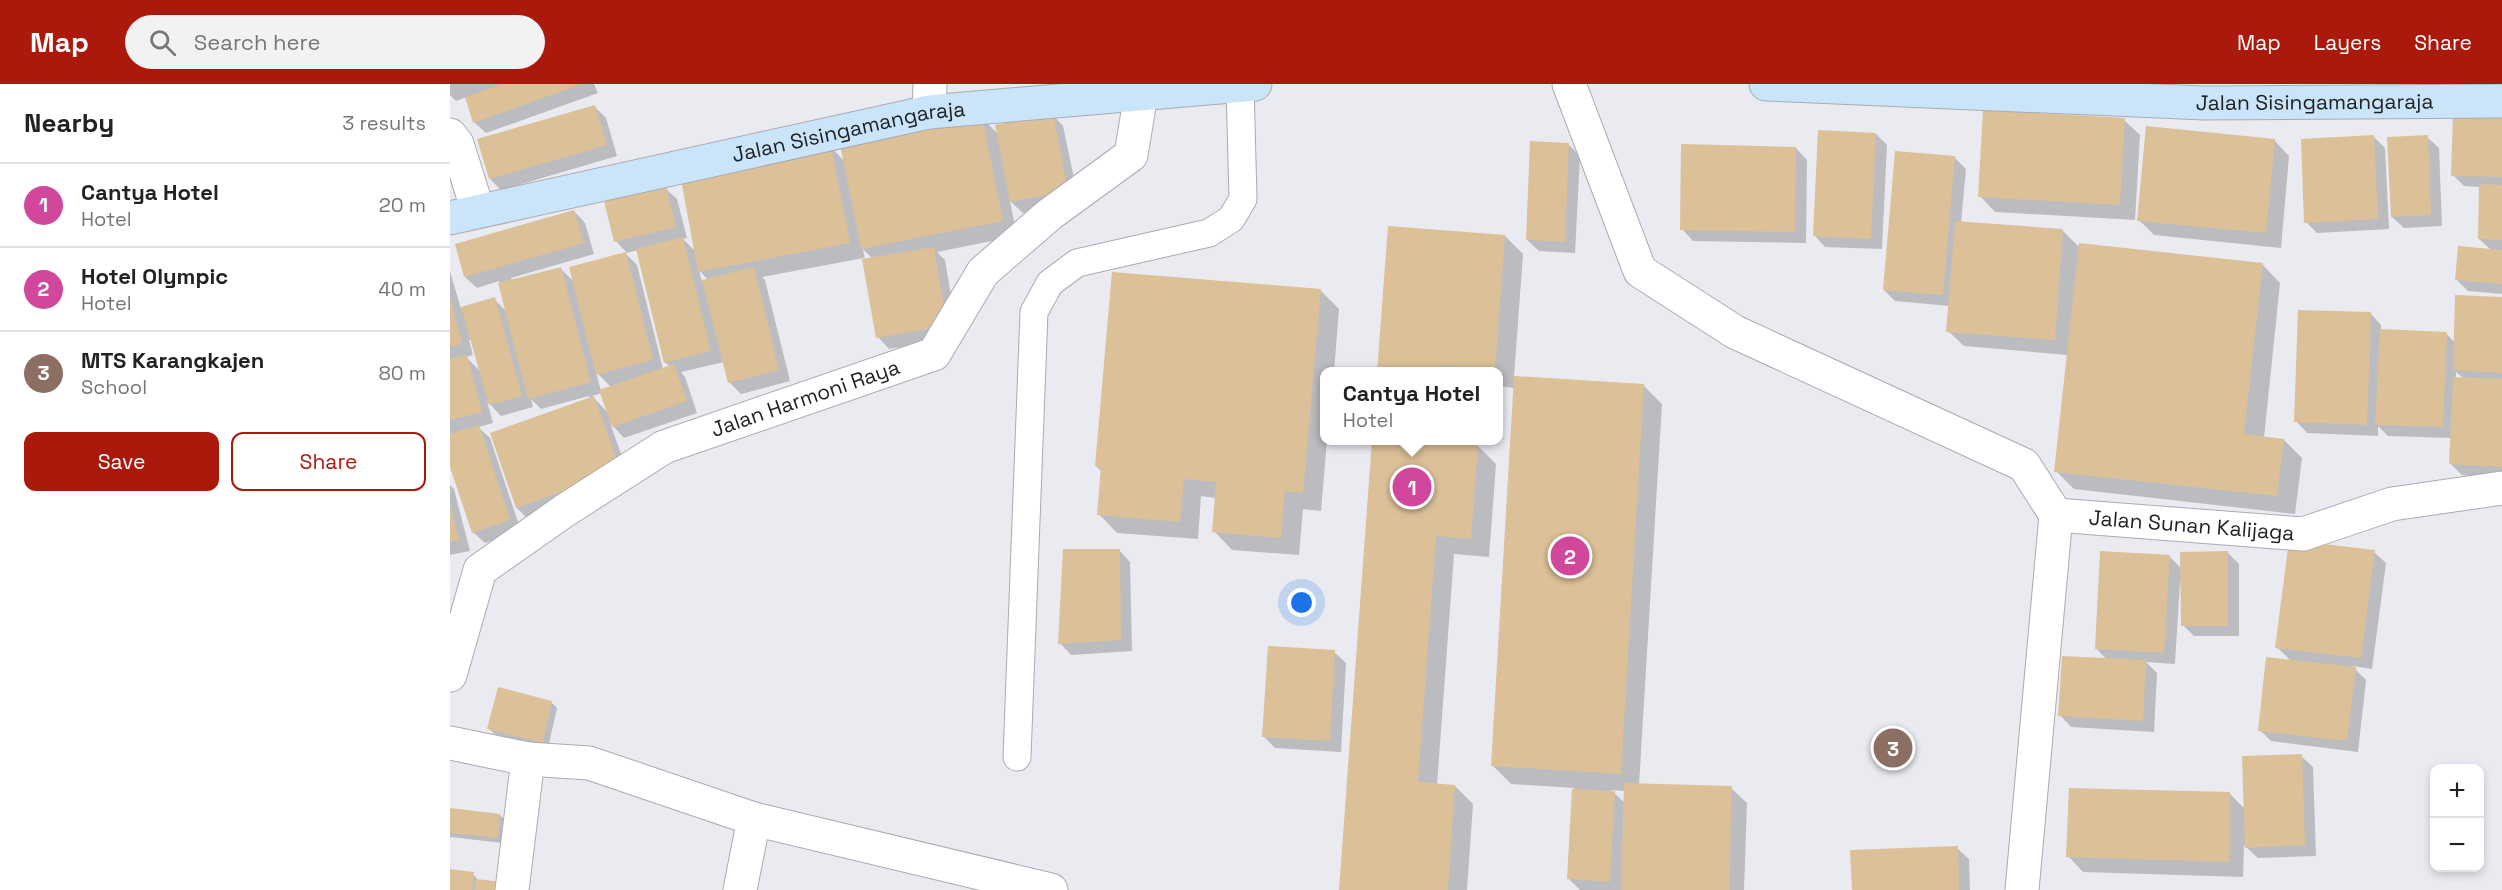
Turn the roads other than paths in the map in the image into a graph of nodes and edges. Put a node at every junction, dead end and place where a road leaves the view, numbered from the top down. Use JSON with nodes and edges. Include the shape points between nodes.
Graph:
{"nodes":[{"id":1,"x":1569,"y":84,"type":"edge"},
{"id":2,"x":1766,"y":84,"type":"edge"},
{"id":3,"x":1247,"y":85,"type":"edge"},
{"id":4,"x":2205,"y":93,"type":"edge"},
{"id":5,"x":1141,"y":94,"type":"junction"},
{"id":6,"x":930,"y":98,"type":"edge"},
{"id":7,"x":2502,"y":101,"type":"edge"},
{"id":8,"x":450,"y":135,"type":"edge"},
{"id":9,"x":464,"y":214,"type":"edge"},
{"id":10,"x":2502,"y":488,"type":"edge"},
{"id":11,"x":2056,"y":514,"type":"junction"},
{"id":12,"x":450,"y":675,"type":"edge"},
{"id":13,"x":450,"y":743,"type":"edge"},
{"id":14,"x":1017,"y":757,"type":"dead end"},
{"id":15,"x":528,"y":759,"type":"junction"},
{"id":16,"x":754,"y":819,"type":"junction"},
{"id":17,"x":955,"y":878,"type":"edge"},
{"id":18,"x":512,"y":890,"type":"edge"},
{"id":19,"x":740,"y":890,"type":"edge"},
{"id":20,"x":1051,"y":890,"type":"edge"},
{"id":21,"x":2022,"y":890,"type":"edge"}],
"edges":[{"from":1,"to":11,"type":"street","via":[[1640,271],[1735,332],[2024,465]]},
{"from":2,"to":4,"type":"main road","name":"Jalan Sisingamangaraja"},
{"from":3,"to":5,"type":"main road","name":"Jalan Sisingamangaraja"},
{"from":3,"to":14,"type":"lane","via":[[1243,199],[1231,219],[1209,233],[1077,263],[1050,283],[1034,312]]},
{"from":4,"to":7,"type":"main road","name":"Jalan Sisingamangaraja"},
{"from":5,"to":6,"type":"main road","name":"Jalan Sisingamangaraja"},
{"from":5,"to":12,"type":"street","name":"Jalan Harmoni Raya","via":[[1131,155],[1050,214],[983,272],[934,354],[664,447],[564,511],[480,570]]},
{"from":6,"to":9,"type":"main road","name":"Jalan Sisingamangaraja"},
{"from":8,"to":9,"type":"street","via":[[457,144]]},
{"from":10,"to":11,"type":"street","name":"Jalan Sunan Kalijaga","via":[[2392,504],[2303,534]]},
{"from":11,"to":21,"type":"street"},
{"from":13,"to":15,"type":"street"},
{"from":15,"to":16,"type":"street","via":[[589,763]]},
{"from":15,"to":18,"type":"street"},
{"from":16,"to":17,"type":"street"},
{"from":16,"to":19,"type":"street"},
{"from":17,"to":20,"type":"street"}]}
